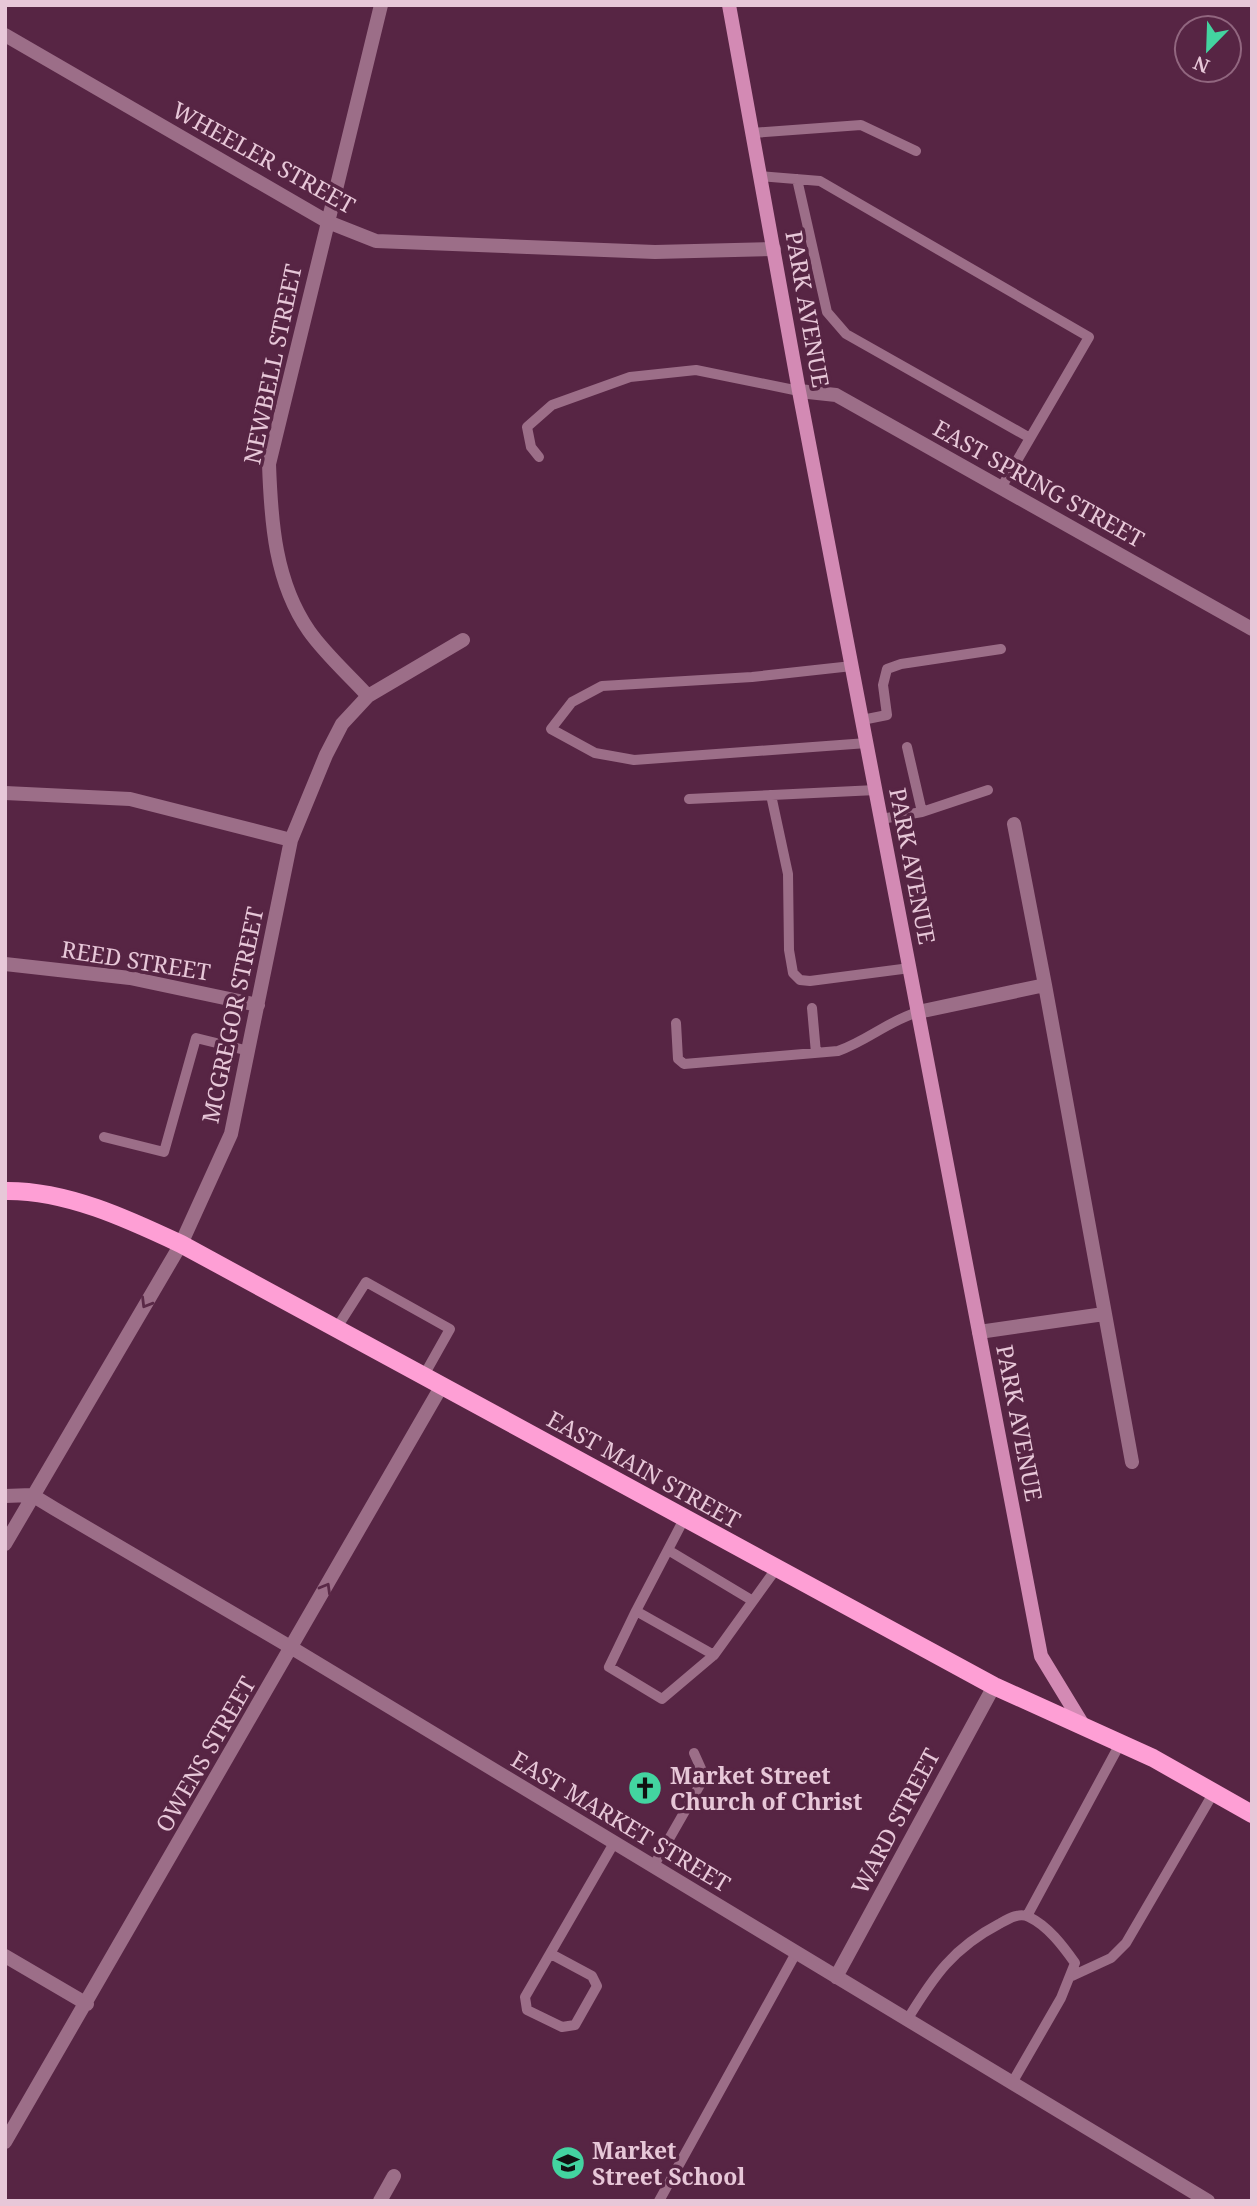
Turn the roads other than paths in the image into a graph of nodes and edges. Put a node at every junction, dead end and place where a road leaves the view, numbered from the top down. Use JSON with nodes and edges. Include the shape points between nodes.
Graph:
{"nodes":[{"id":1,"x":382,"y":5,"type":"edge"},
{"id":2,"x":729,"y":5,"type":"edge"},
{"id":3,"x":5,"y":36,"type":"edge"},
{"id":4,"x":752,"y":133,"type":"junction"},
{"id":5,"x":916,"y":151,"type":"dead end"},
{"id":6,"x":760,"y":176,"type":"junction"},
{"id":7,"x":797,"y":179,"type":"junction"},
{"id":8,"x":328,"y":222,"type":"junction"},
{"id":9,"x":774,"y":249,"type":"junction"},
{"id":10,"x":799,"y":391,"type":"junction"},
{"id":11,"x":1030,"y":438,"type":"junction"},
{"id":12,"x":539,"y":457,"type":"dead end"},
{"id":13,"x":1001,"y":488,"type":"junction"},
{"id":14,"x":1252,"y":629,"type":"edge"},
{"id":15,"x":463,"y":640,"type":"dead end"},
{"id":16,"x":1001,"y":649,"type":"dead end"},
{"id":17,"x":852,"y":666,"type":"junction"},
{"id":18,"x":368,"y":696,"type":"junction"},
{"id":19,"x":862,"y":720,"type":"junction"},
{"id":20,"x":867,"y":743,"type":"junction"},
{"id":21,"x":907,"y":747,"type":"dead end"},
{"id":22,"x":876,"y":790,"type":"junction"},
{"id":23,"x":988,"y":790,"type":"dead end"},
{"id":24,"x":5,"y":793,"type":"edge"},
{"id":25,"x":771,"y":795,"type":"junction"},
{"id":26,"x":689,"y":799,"type":"dead end"},
{"id":27,"x":922,"y":812,"type":"junction"},
{"id":28,"x":881,"y":819,"type":"junction"},
{"id":29,"x":1014,"y":824,"type":"dead end"},
{"id":30,"x":291,"y":840,"type":"junction"},
{"id":31,"x":5,"y":964,"type":"edge"},
{"id":32,"x":910,"y":968,"type":"junction"},
{"id":33,"x":1045,"y":985,"type":"junction"},
{"id":34,"x":258,"y":1006,"type":"junction"},
{"id":35,"x":812,"y":1008,"type":"dead end"},
{"id":36,"x":918,"y":1012,"type":"junction"},
{"id":37,"x":676,"y":1023,"type":"dead end"},
{"id":38,"x":249,"y":1051,"type":"junction"},
{"id":39,"x":816,"y":1053,"type":"junction"},
{"id":40,"x":104,"y":1137,"type":"dead end"},
{"id":41,"x":5,"y":1191,"type":"edge"},
{"id":42,"x":181,"y":1244,"type":"junction"},
{"id":43,"x":1104,"y":1314,"type":"junction"},
{"id":44,"x":336,"y":1329,"type":"junction"},
{"id":45,"x":979,"y":1332,"type":"junction"},
{"id":46,"x":423,"y":1377,"type":"junction"},
{"id":47,"x":441,"y":1387,"type":"junction"},
{"id":48,"x":1132,"y":1462,"type":"dead end"},
{"id":49,"x":32,"y":1495,"type":"junction"},
{"id":50,"x":5,"y":1496,"type":"edge"},
{"id":51,"x":684,"y":1519,"type":"junction"},
{"id":52,"x":5,"y":1544,"type":"edge"},
{"id":53,"x":668,"y":1550,"type":"junction"},
{"id":54,"x":776,"y":1569,"type":"junction"},
{"id":55,"x":753,"y":1601,"type":"junction"},
{"id":56,"x":636,"y":1611,"type":"junction"},
{"id":57,"x":292,"y":1648,"type":"junction"},
{"id":58,"x":714,"y":1655,"type":"junction"},
{"id":59,"x":993,"y":1686,"type":"junction"},
{"id":60,"x":1083,"y":1725,"type":"junction"},
{"id":61,"x":1121,"y":1742,"type":"junction"},
{"id":62,"x":694,"y":1753,"type":"dead end"},
{"id":63,"x":1214,"y":1792,"type":"junction"},
{"id":64,"x":1252,"y":1814,"type":"edge"},
{"id":65,"x":614,"y":1843,"type":"junction"},
{"id":66,"x":653,"y":1867,"type":"junction"},
{"id":67,"x":1027,"y":1916,"type":"junction"},
{"id":68,"x":796,"y":1953,"type":"junction"},
{"id":69,"x":551,"y":1954,"type":"junction"},
{"id":70,"x":5,"y":1956,"type":"edge"},
{"id":71,"x":1072,"y":1976,"type":"junction"},
{"id":72,"x":836,"y":1977,"type":"junction"},
{"id":73,"x":87,"y":2004,"type":"junction"},
{"id":74,"x":907,"y":2020,"type":"junction"},
{"id":75,"x":1012,"y":2083,"type":"junction"},
{"id":76,"x":5,"y":2142,"type":"edge"},
{"id":77,"x":394,"y":2176,"type":"dead end"},
{"id":78,"x":380,"y":2201,"type":"edge"},
{"id":79,"x":659,"y":2201,"type":"edge"},
{"id":80,"x":1208,"y":2201,"type":"edge"}],
"edges":[{"from":1,"to":8,"type":"street","name":"NEWBELL STREET"},
{"from":2,"to":4,"type":"street","name":"PARK AVENUE"},
{"from":3,"to":8,"type":"street","name":"WHEELER STREET"},
{"from":4,"to":5,"type":"lane","via":[[861,125]]},
{"from":4,"to":6,"type":"street","name":"PARK AVENUE"},
{"from":6,"to":7,"type":"lane"},
{"from":6,"to":9,"type":"street","name":"PARK AVENUE"},
{"from":7,"to":11,"type":"lane","via":[[827,312],[846,334]]},
{"from":7,"to":11,"type":"lane","via":[[820,181],[1089,337]]},
{"from":8,"to":9,"type":"street","name":"WHEELER STREET","via":[[376,241],[655,251]]},
{"from":8,"to":18,"type":"street","name":"NEWBELL STREET","via":[[269,464],[271,527],[284,580],[309,631]]},
{"from":9,"to":10,"type":"street","name":"PARK AVENUE"},
{"from":10,"to":12,"type":"lane","via":[[696,370],[629,377],[552,405],[527,427],[531,447]]},
{"from":10,"to":13,"type":"street","name":"EAST SPRING STREET","via":[[836,395]]},
{"from":10,"to":17,"type":"street","name":"PARK AVENUE"},
{"from":11,"to":13,"type":"lane"},
{"from":13,"to":14,"type":"street","name":"EAST SPRING STREET"},
{"from":15,"to":18,"type":"street","name":"MCGREGOR STREET"},
{"from":16,"to":19,"type":"lane","via":[[887,669],[883,685],[887,715]]},
{"from":17,"to":19,"type":"street","name":"PARK AVENUE"},
{"from":17,"to":20,"type":"lane","via":[[602,686],[572,702],[551,729],[596,753],[634,760]]},
{"from":18,"to":30,"type":"street","name":"MCGREGOR STREET","via":[[342,724]]},
{"from":19,"to":20,"type":"street","name":"PARK AVENUE"},
{"from":20,"to":22,"type":"street","name":"PARK AVENUE"},
{"from":21,"to":27,"type":"lane"},
{"from":22,"to":25,"type":"lane"},
{"from":22,"to":28,"type":"street","name":"PARK AVENUE"},
{"from":23,"to":27,"type":"lane"},
{"from":24,"to":30,"type":"street","via":[[130,799]]},
{"from":25,"to":26,"type":"lane"},
{"from":25,"to":32,"type":"lane","via":[[788,874],[793,973],[810,981]]},
{"from":27,"to":28,"type":"lane"},
{"from":28,"to":32,"type":"street","name":"PARK AVENUE"},
{"from":29,"to":33,"type":"street"},
{"from":30,"to":34,"type":"street","name":"MCGREGOR STREET"},
{"from":31,"to":34,"type":"street","name":"REED STREET","via":[[130,978]]},
{"from":32,"to":36,"type":"street","name":"PARK AVENUE"},
{"from":33,"to":36,"type":"street"},
{"from":33,"to":43,"type":"street"},
{"from":34,"to":38,"type":"street","name":"MCGREGOR STREET"},
{"from":35,"to":39,"type":"lane"},
{"from":36,"to":39,"type":"lane","via":[[896,1018],[855,1045]]},
{"from":36,"to":45,"type":"street","name":"PARK AVENUE"},
{"from":37,"to":39,"type":"lane","via":[[678,1059],[684,1064]]},
{"from":38,"to":40,"type":"lane","via":[[196,1038],[164,1152]]},
{"from":38,"to":42,"type":"street","name":"MCGREGOR STREET","via":[[231,1134]]},
{"from":41,"to":42,"type":"main road","name":"EAST MAIN STREET","via":[[97,1209]]},
{"from":42,"to":44,"type":"main road","name":"EAST MAIN STREET"},
{"from":42,"to":49,"type":"street","name":"MCGREGOR STREET","one_way":true},
{"from":43,"to":45,"type":"street"},
{"from":43,"to":48,"type":"street"},
{"from":44,"to":46,"type":"main road","name":"EAST MAIN STREET"},
{"from":44,"to":46,"type":"lane","via":[[366,1282],[450,1329]]},
{"from":45,"to":60,"type":"street","name":"PARK AVENUE","via":[[1041,1656]]},
{"from":46,"to":47,"type":"main road","name":"EAST MAIN STREET"},
{"from":47,"to":51,"type":"main road","name":"EAST MAIN STREET"},
{"from":57,"to":47,"type":"street","name":"OWENS STREET","one_way":true},
{"from":49,"to":50,"type":"street"},
{"from":49,"to":52,"type":"street","name":"MCGREGOR STREET"},
{"from":49,"to":57,"type":"street","name":"EAST MARKET STREET"},
{"from":51,"to":53,"type":"lane"},
{"from":51,"to":54,"type":"main road","name":"EAST MAIN STREET"},
{"from":53,"to":55,"type":"lane"},
{"from":53,"to":56,"type":"lane"},
{"from":54,"to":55,"type":"lane"},
{"from":54,"to":59,"type":"main road","name":"EAST MAIN STREET"},
{"from":55,"to":58,"type":"lane"},
{"from":56,"to":58,"type":"lane"},
{"from":56,"to":58,"type":"lane","via":[[610,1667],[662,1699]]},
{"from":57,"to":65,"type":"street","name":"EAST MARKET STREET"},
{"from":57,"to":73,"type":"street","name":"OWENS STREET"},
{"from":59,"to":60,"type":"main road","name":"EAST MAIN STREET"},
{"from":59,"to":72,"type":"street","name":"WARD STREET"},
{"from":60,"to":61,"type":"main road","name":"EAST MAIN STREET"},
{"from":61,"to":63,"type":"main road","name":"EAST MAIN STREET"},
{"from":61,"to":67,"type":"lane"},
{"from":62,"to":66,"type":"lane","via":[[701,1764],[701,1783]]},
{"from":63,"to":64,"type":"main road","name":"EAST MAIN STREET"},
{"from":63,"to":71,"type":"lane","via":[[1126,1943],[1104,1962]]},
{"from":65,"to":66,"type":"street","name":"EAST MARKET STREET"},
{"from":65,"to":69,"type":"lane"},
{"from":66,"to":68,"type":"street","name":"EAST MARKET STREET"},
{"from":67,"to":71,"type":"lane","via":[[1071,1956],[1075,1963]]},
{"from":67,"to":74,"type":"lane","via":[[1016,1916],[971,1938],[951,1956]]},
{"from":68,"to":72,"type":"street","name":"EAST MARKET STREET"},
{"from":68,"to":79,"type":"lane"},
{"from":69,"to":69,"type":"lane","via":[[525,1997],[527,2010],[562,2027],[575,2025],[597,1986],[592,1976]]},
{"from":70,"to":73,"type":"street"},
{"from":71,"to":75,"type":"lane"},
{"from":72,"to":74,"type":"street","name":"EAST MARKET STREET"},
{"from":73,"to":76,"type":"street","name":"OWENS STREET"},
{"from":74,"to":75,"type":"street","name":"EAST MARKET STREET"},
{"from":75,"to":80,"type":"street","name":"EAST MARKET STREET"},
{"from":77,"to":78,"type":"street"}]}
